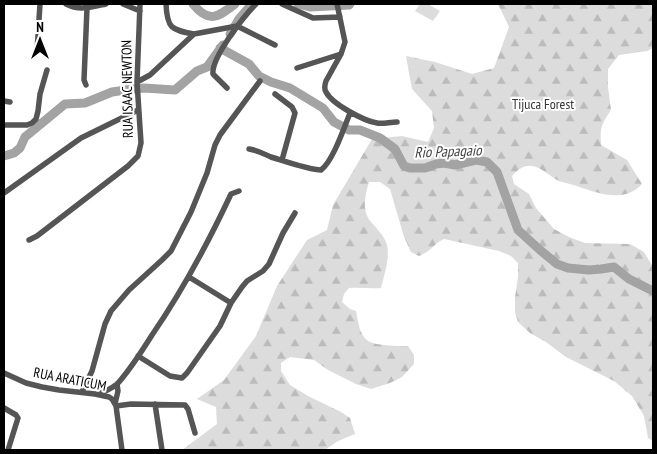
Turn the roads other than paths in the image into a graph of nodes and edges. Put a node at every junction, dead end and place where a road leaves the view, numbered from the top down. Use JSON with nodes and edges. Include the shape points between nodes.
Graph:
{"nodes":[{"id":1,"x":40,"y":4,"type":"edge"},
{"id":2,"x":66,"y":4,"type":"edge"},
{"id":3,"x":106,"y":4,"type":"edge"},
{"id":4,"x":123,"y":4,"type":"edge"},
{"id":5,"x":140,"y":4,"type":"edge"},
{"id":6,"x":166,"y":4,"type":"edge"},
{"id":7,"x":256,"y":4,"type":"edge"},
{"id":8,"x":282,"y":4,"type":"edge"},
{"id":9,"x":338,"y":6,"type":"edge"},
{"id":10,"x":87,"y":8,"type":"junction"},
{"id":11,"x":140,"y":11,"type":"junction"},
{"id":12,"x":340,"y":17,"type":"junction"},
{"id":13,"x":234,"y":27,"type":"junction"},
{"id":14,"x":194,"y":34,"type":"junction"},
{"id":15,"x":275,"y":45,"type":"dead end"},
{"id":16,"x":37,"y":51,"type":"dead end"},
{"id":17,"x":341,"y":54,"type":"junction"},
{"id":18,"x":297,"y":68,"type":"dead end"},
{"id":19,"x":47,"y":70,"type":"dead end"},
{"id":20,"x":260,"y":81,"type":"dead end"},
{"id":21,"x":138,"y":83,"type":"junction"},
{"id":22,"x":86,"y":85,"type":"dead end"},
{"id":23,"x":227,"y":88,"type":"dead end"},
{"id":24,"x":275,"y":94,"type":"dead end"},
{"id":25,"x":138,"y":110,"type":"junction"},
{"id":26,"x":350,"y":113,"type":"junction"},
{"id":27,"x":397,"y":122,"type":"dead end"},
{"id":28,"x":4,"y":125,"type":"edge"},
{"id":29,"x":249,"y":148,"type":"dead end"},
{"id":30,"x":282,"y":160,"type":"junction"},
{"id":31,"x":239,"y":191,"type":"dead end"},
{"id":32,"x":4,"y":194,"type":"edge"},
{"id":33,"x":295,"y":213,"type":"dead end"},
{"id":34,"x":29,"y":240,"type":"dead end"},
{"id":35,"x":189,"y":277,"type":"junction"},
{"id":36,"x":231,"y":303,"type":"junction"},
{"id":37,"x":138,"y":356,"type":"junction"},
{"id":38,"x":4,"y":373,"type":"edge"},
{"id":39,"x":117,"y":384,"type":"junction"},
{"id":40,"x":82,"y":392,"type":"junction"},
{"id":41,"x":99,"y":394,"type":"junction"},
{"id":42,"x":154,"y":404,"type":"junction"},
{"id":43,"x":115,"y":405,"type":"junction"},
{"id":44,"x":4,"y":408,"type":"edge"},
{"id":45,"x":195,"y":433,"type":"dead end"},
{"id":46,"x":4,"y":436,"type":"edge"},
{"id":47,"x":11,"y":440,"type":"junction"},
{"id":48,"x":8,"y":450,"type":"edge"},
{"id":49,"x":122,"y":450,"type":"edge"},
{"id":50,"x":162,"y":450,"type":"edge"}],
"edges":[{"from":1,"to":16,"type":"street"},
{"from":2,"to":10,"type":"street"},
{"from":3,"to":10,"type":"street"},
{"from":4,"to":11,"type":"street"},
{"from":5,"to":11,"type":"street","name":"RUA ISAAC NEWTON"},
{"from":6,"to":14,"type":"street","via":[[170,25],[176,30]]},
{"from":7,"to":13,"type":"street"},
{"from":8,"to":12,"type":"street","via":[[313,18]]},
{"from":9,"to":12,"type":"street"},
{"from":10,"to":22,"type":"street"},
{"from":11,"to":21,"type":"street","name":"RUA ISAAC NEWTON"},
{"from":12,"to":17,"type":"street","via":[[345,42]]},
{"from":13,"to":14,"type":"street"},
{"from":13,"to":15,"type":"street"},
{"from":13,"to":23,"type":"street","via":[[212,71]]},
{"from":14,"to":21,"type":"street"},
{"from":17,"to":18,"type":"street"},
{"from":17,"to":26,"type":"street","via":[[325,89]]},
{"from":19,"to":28,"type":"street","via":[[36,119],[28,125]]},
{"from":20,"to":40,"type":"street","via":[[220,134],[191,212],[171,250],[111,311]]},
{"from":21,"to":25,"type":"street","name":"RUA ISAAC NEWTON"},
{"from":24,"to":30,"type":"street","via":[[295,113]]},
{"from":25,"to":32,"type":"street","via":[[81,138]]},
{"from":25,"to":34,"type":"street","name":"RUA ISAAC NEWTON","via":[[141,143],[138,156]]},
{"from":26,"to":27,"type":"street","via":[[375,123]]},
{"from":26,"to":30,"type":"street","via":[[326,166],[321,170]]},
{"from":29,"to":30,"type":"street"},
{"from":31,"to":35,"type":"street","via":[[231,194]]},
{"from":33,"to":36,"type":"street","via":[[269,264],[247,281]]},
{"from":35,"to":36,"type":"street"},
{"from":35,"to":37,"type":"street"},
{"from":36,"to":37,"type":"street","via":[[220,326],[182,378],[170,376]]},
{"from":37,"to":39,"type":"street"},
{"from":38,"to":40,"type":"street","name":"RUA ARATICUM","via":[[37,386]]},
{"from":39,"to":41,"type":"street"},
{"from":39,"to":43,"type":"street"},
{"from":40,"to":41,"type":"street","name":"RUA ARATICUM"},
{"from":41,"to":43,"type":"street","name":"RUA ARATICUM","via":[[107,396]]},
{"from":42,"to":43,"type":"street"},
{"from":42,"to":45,"type":"street","via":[[186,406]]},
{"from":42,"to":50,"type":"street"},
{"from":43,"to":49,"type":"street","name":"RUA ARATICUM"},
{"from":44,"to":47,"type":"street","via":[[18,418]]},
{"from":46,"to":47,"type":"street"},
{"from":47,"to":48,"type":"street"}]}
